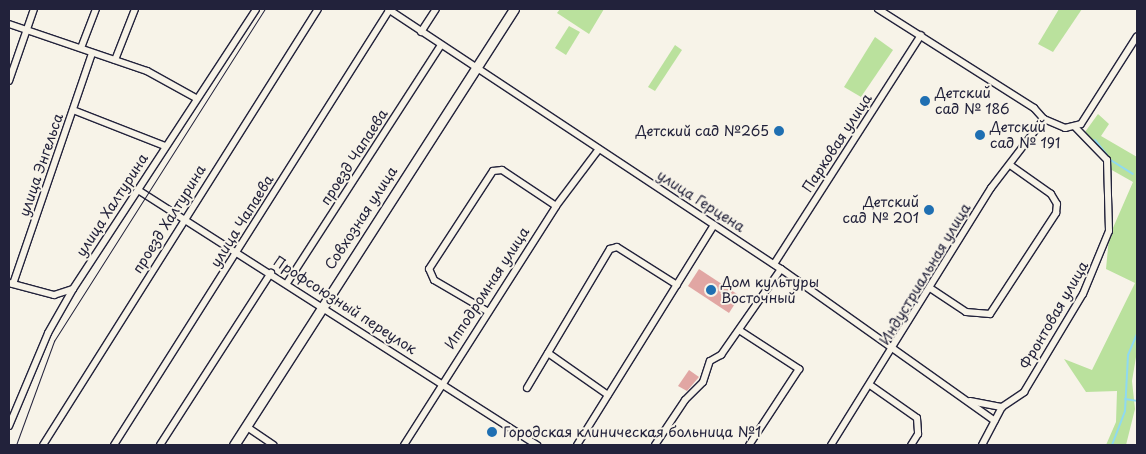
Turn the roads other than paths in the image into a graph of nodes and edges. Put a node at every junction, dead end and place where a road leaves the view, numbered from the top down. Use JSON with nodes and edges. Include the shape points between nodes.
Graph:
{"nodes":[{"id":1,"x":34,"y":9,"type":"edge"},
{"id":2,"x":96,"y":9,"type":"edge"},
{"id":3,"x":135,"y":9,"type":"edge"},
{"id":4,"x":256,"y":9,"type":"edge"},
{"id":5,"x":318,"y":9,"type":"edge"},
{"id":6,"x":389,"y":9,"type":"edge"},
{"id":7,"x":436,"y":9,"type":"edge"},
{"id":8,"x":514,"y":9,"type":"edge"},
{"id":9,"x":878,"y":9,"type":"edge"},
{"id":10,"x":9,"y":24,"type":"edge"},
{"id":11,"x":26,"y":30,"type":"junction"},
{"id":12,"x":421,"y":32,"type":"junction"},
{"id":13,"x":921,"y":35,"type":"junction"},
{"id":14,"x":1137,"y":36,"type":"edge"},
{"id":15,"x":441,"y":45,"type":"junction"},
{"id":16,"x":81,"y":48,"type":"junction"},
{"id":17,"x":92,"y":53,"type":"junction"},
{"id":18,"x":115,"y":60,"type":"junction"},
{"id":19,"x":477,"y":68,"type":"junction"},
{"id":20,"x":9,"y":81,"type":"edge"},
{"id":21,"x":196,"y":98,"type":"junction"},
{"id":22,"x":74,"y":110,"type":"junction"},
{"id":23,"x":1044,"y":119,"type":"junction"},
{"id":24,"x":1074,"y":126,"type":"junction"},
{"id":25,"x":165,"y":146,"type":"junction"},
{"id":26,"x":599,"y":149,"type":"junction"},
{"id":27,"x":1010,"y":165,"type":"junction"},
{"id":28,"x":138,"y":190,"type":"junction"},
{"id":29,"x":556,"y":206,"type":"junction"},
{"id":30,"x":184,"y":218,"type":"junction"},
{"id":31,"x":714,"y":224,"type":"junction"},
{"id":32,"x":237,"y":252,"type":"junction"},
{"id":33,"x":774,"y":264,"type":"junction"},
{"id":34,"x":781,"y":269,"type":"junction"},
{"id":35,"x":271,"y":273,"type":"junction"},
{"id":36,"x":288,"y":283,"type":"junction"},
{"id":37,"x":11,"y":284,"type":"edge"},
{"id":38,"x":677,"y":285,"type":"junction"},
{"id":39,"x":930,"y":288,"type":"junction"},
{"id":40,"x":73,"y":289,"type":"junction"},
{"id":41,"x":322,"y":304,"type":"junction"},
{"id":42,"x":487,"y":311,"type":"junction"},
{"id":43,"x":739,"y":330,"type":"junction"},
{"id":44,"x":894,"y":349,"type":"junction"},
{"id":45,"x":548,"y":353,"type":"junction"},
{"id":46,"x":441,"y":382,"type":"junction"},
{"id":47,"x":870,"y":386,"type":"junction"},
{"id":48,"x":527,"y":388,"type":"dead end"},
{"id":49,"x":608,"y":395,"type":"junction"},
{"id":50,"x":967,"y":400,"type":"junction"},
{"id":51,"x":1002,"y":408,"type":"junction"},
{"id":52,"x":995,"y":421,"type":"junction"},
{"id":53,"x":9,"y":426,"type":"edge"},
{"id":54,"x":247,"y":427,"type":"junction"},
{"id":55,"x":43,"y":445,"type":"edge"},
{"id":56,"x":114,"y":445,"type":"edge"},
{"id":57,"x":160,"y":445,"type":"edge"},
{"id":58,"x":234,"y":445,"type":"edge"},
{"id":59,"x":274,"y":445,"type":"edge"},
{"id":60,"x":404,"y":445,"type":"edge"},
{"id":61,"x":537,"y":445,"type":"edge"},
{"id":62,"x":577,"y":445,"type":"edge"},
{"id":63,"x":655,"y":445,"type":"edge"},
{"id":64,"x":749,"y":445,"type":"edge"},
{"id":65,"x":831,"y":445,"type":"edge"},
{"id":66,"x":911,"y":445,"type":"edge"},
{"id":67,"x":982,"y":445,"type":"edge"}],
"edges":[{"from":1,"to":11,"type":"street"},
{"from":2,"to":16,"type":"street"},
{"from":3,"to":18,"type":"street"},
{"from":4,"to":21,"type":"street","name":"улица Халтурина"},
{"from":5,"to":30,"type":"street","name":"проезд Халтурина"},
{"from":6,"to":12,"type":"street","name":"улица Герцена"},
{"from":6,"to":32,"type":"street","name":"улица Чапаева"},
{"from":7,"to":12,"type":"street"},
{"from":8,"to":19,"type":"street","name":"Совхозная улица"},
{"from":9,"to":13,"type":"street"},
{"from":10,"to":11,"type":"street"},
{"from":11,"to":16,"type":"street"},
{"from":11,"to":20,"type":"street"},
{"from":12,"to":15,"type":"street","name":"улица Герцена"},
{"from":13,"to":23,"type":"street","via":[[1034,108]]},
{"from":13,"to":33,"type":"street","name":"Парковая улица"},
{"from":14,"to":24,"type":"street","via":[[1081,124]]},
{"from":15,"to":19,"type":"street","name":"улица Герцена"},
{"from":15,"to":36,"type":"street","name":"проезд Чапаева"},
{"from":16,"to":17,"type":"street"},
{"from":17,"to":18,"type":"street"},
{"from":17,"to":22,"type":"street","name":"улица Энгельса"},
{"from":18,"to":21,"type":"street","via":[[147,72]]},
{"from":19,"to":26,"type":"street","name":"улица Герцена"},
{"from":19,"to":41,"type":"street","name":"Совхозная улица"},
{"from":21,"to":25,"type":"street","name":"улица Халтурина"},
{"from":22,"to":25,"type":"street"},
{"from":22,"to":37,"type":"street","name":"улица Энгельса"},
{"from":23,"to":24,"type":"street","via":[[1064,128]]},
{"from":23,"to":27,"type":"street","name":"Индустриальная улица"},
{"from":24,"to":51,"type":"street","name":"Фронтовая улица","via":[[1090,138],[1107,160],[1109,230],[1083,294],[1024,392]]},
{"from":25,"to":28,"type":"street","name":"улица Халтурина"},
{"from":26,"to":29,"type":"street","name":"Ипподромная улица"},
{"from":26,"to":31,"type":"street","name":"улица Герцена"},
{"from":27,"to":39,"type":"street","name":"Индустриальная улица"},
{"from":27,"to":39,"type":"street","via":[[1050,194],[1057,204],[1056,213],[990,314],[966,312]]},
{"from":28,"to":30,"type":"street","name":"Профсоюзный переулок"},
{"from":28,"to":40,"type":"street","name":"улица Халтурина"},
{"from":29,"to":42,"type":"street","name":"Ипподромная улица"},
{"from":29,"to":42,"type":"street","via":[[502,170],[495,170],[487,180],[429,270],[434,280]]},
{"from":30,"to":32,"type":"street","name":"Профсоюзный переулок"},
{"from":30,"to":55,"type":"street","name":"проезд Халтурина"},
{"from":31,"to":33,"type":"street","name":"улица Герцена"},
{"from":31,"to":38,"type":"street"},
{"from":32,"to":35,"type":"street","name":"Профсоюзный переулок"},
{"from":32,"to":56,"type":"street","name":"улица Чапаева"},
{"from":33,"to":34,"type":"street","name":"улица Герцена"},
{"from":34,"to":43,"type":"street"},
{"from":34,"to":44,"type":"street","name":"улица Герцена"},
{"from":35,"to":36,"type":"street","name":"Профсоюзный переулок"},
{"from":35,"to":57,"type":"street"},
{"from":36,"to":41,"type":"street","name":"Профсоюзный переулок"},
{"from":37,"to":40,"type":"street","via":[[54,295]]},
{"from":38,"to":45,"type":"street","via":[[617,247],[610,249]]},
{"from":38,"to":49,"type":"street"},
{"from":39,"to":44,"type":"street","name":"Индустриальная улица"},
{"from":40,"to":53,"type":"street","name":"улица Халтурина","via":[[48,332]]},
{"from":41,"to":46,"type":"street","name":"Профсоюзный переулок"},
{"from":41,"to":54,"type":"street","name":"Совхозная улица"},
{"from":42,"to":46,"type":"street","name":"Ипподромная улица"},
{"from":43,"to":63,"type":"street","via":[[721,355],[710,361],[703,382],[685,400]]},
{"from":43,"to":64,"type":"street","via":[[799,369]]},
{"from":44,"to":47,"type":"street","name":"Индустриальная улица"},
{"from":44,"to":50,"type":"street","name":"улица Герцена"},
{"from":45,"to":48,"type":"street"},
{"from":45,"to":49,"type":"street"},
{"from":46,"to":60,"type":"street","name":"Ипподромная улица"},
{"from":46,"to":61,"type":"street","name":"Профсоюзный переулок"},
{"from":47,"to":65,"type":"street","name":"Индустриальная улица"},
{"from":47,"to":66,"type":"street","via":[[917,418],[918,434]]},
{"from":49,"to":62,"type":"street"},
{"from":50,"to":51,"type":"street"},
{"from":50,"to":52,"type":"street","name":"улица Герцена"},
{"from":51,"to":52,"type":"street","name":"Фронтовая улица"},
{"from":52,"to":67,"type":"street","name":"Фронтовая улица"},
{"from":54,"to":58,"type":"street","name":"Совхозная улица"},
{"from":54,"to":59,"type":"street"}]}
